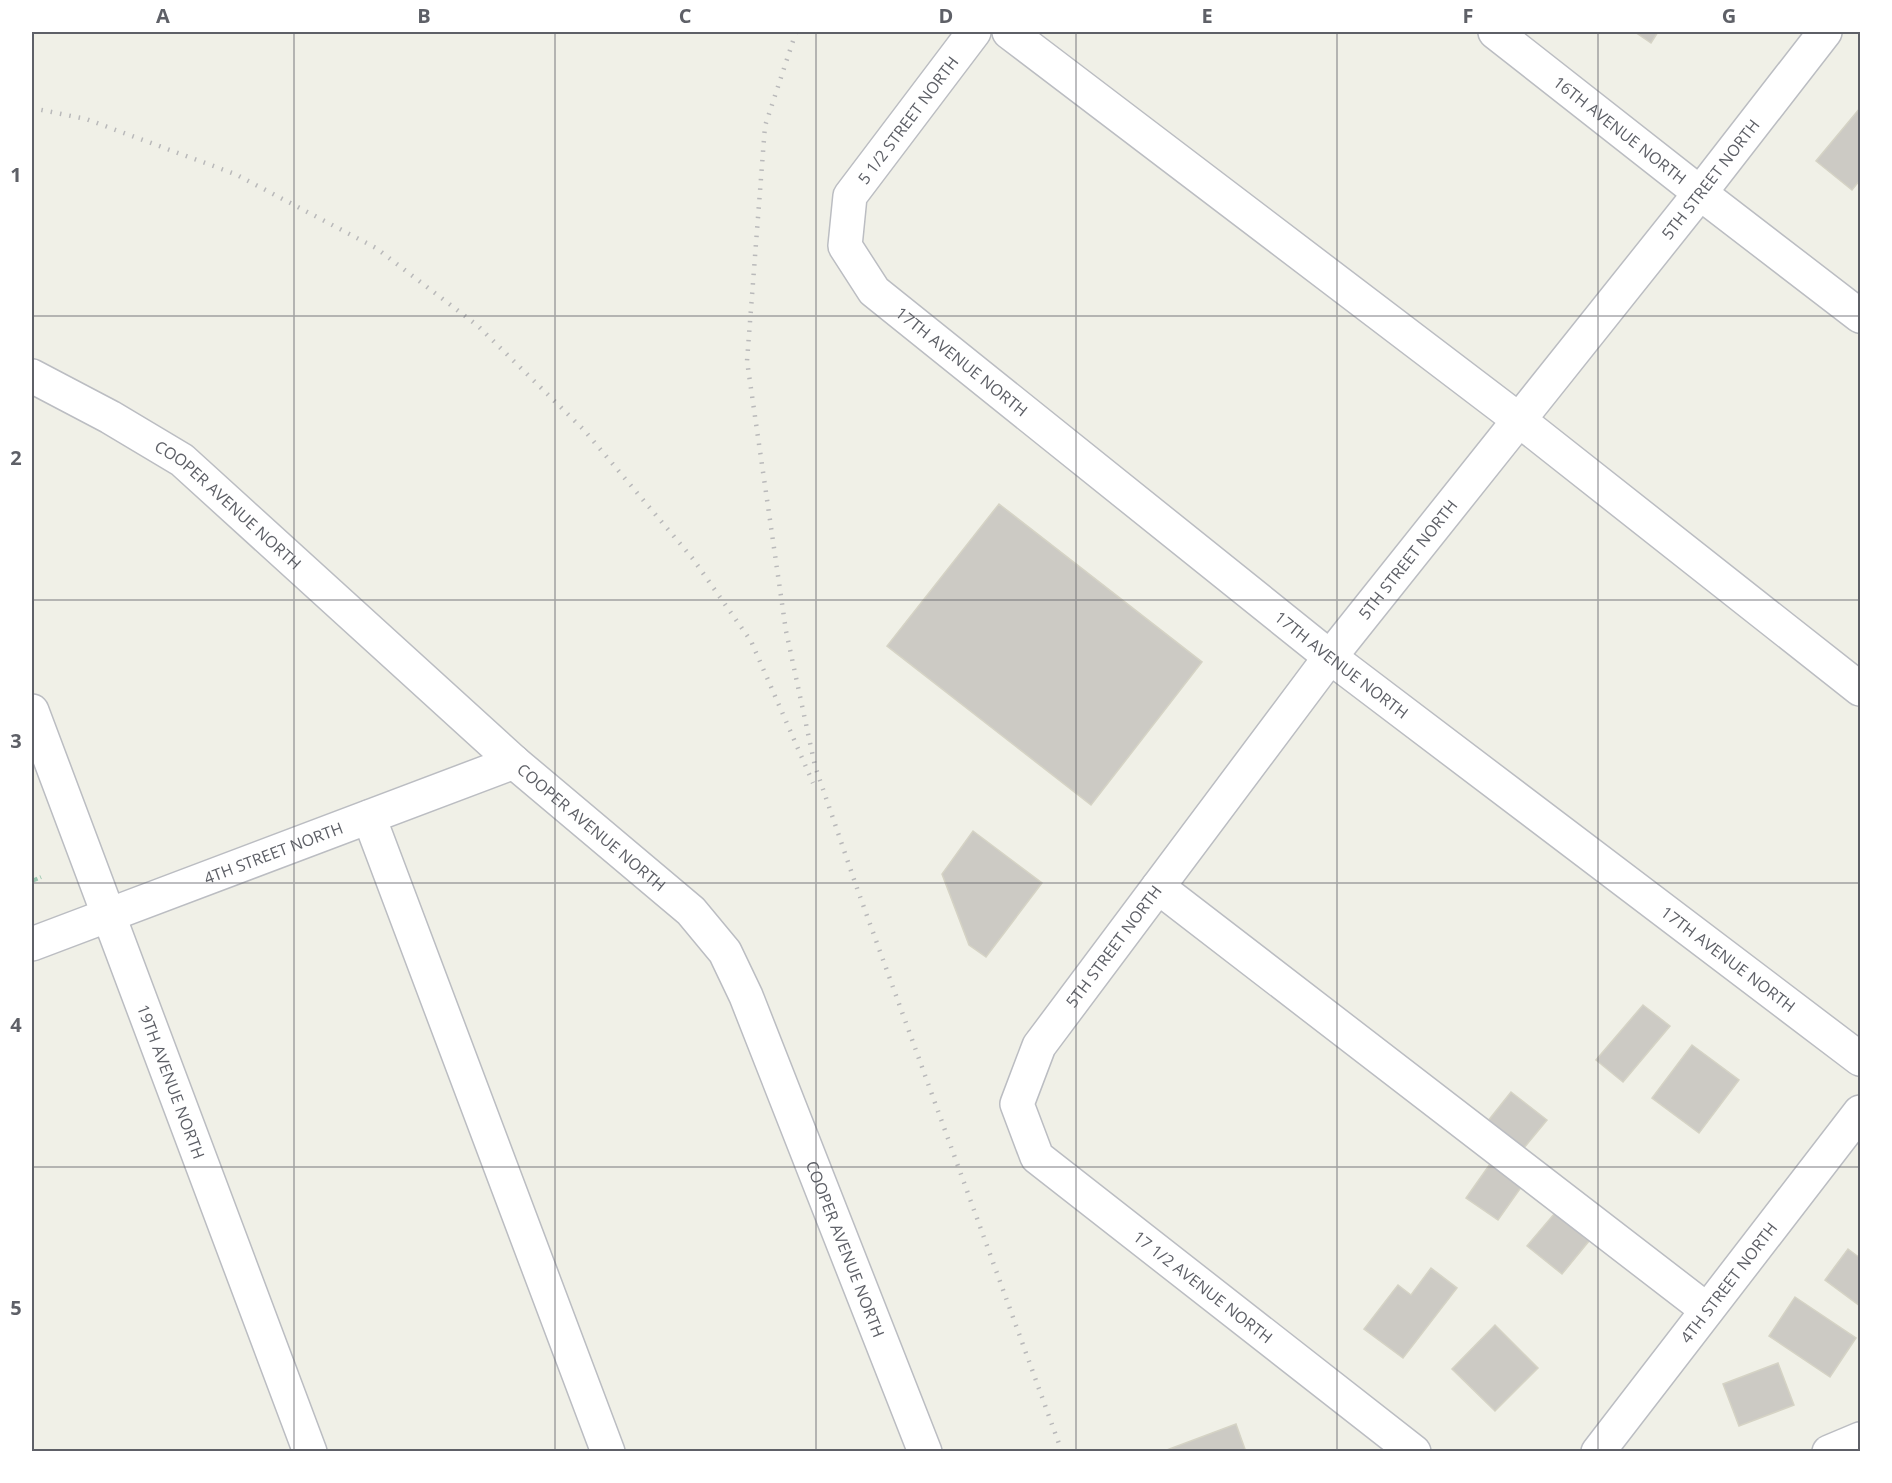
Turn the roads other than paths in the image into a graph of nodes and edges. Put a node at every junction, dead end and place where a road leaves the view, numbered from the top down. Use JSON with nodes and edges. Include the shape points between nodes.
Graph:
{"nodes":[{"id":1,"x":974,"y":32,"type":"edge"},
{"id":2,"x":1008,"y":32,"type":"edge"},
{"id":3,"x":1495,"y":32,"type":"edge"},
{"id":4,"x":1825,"y":32,"type":"edge"},
{"id":5,"x":1700,"y":193,"type":"junction"},
{"id":6,"x":845,"y":246,"type":"joint"},
{"id":7,"x":1860,"y":316,"type":"edge"},
{"id":8,"x":32,"y":376,"type":"edge"},
{"id":9,"x":1519,"y":420,"type":"junction"},
{"id":10,"x":1330,"y":657,"type":"junction"},
{"id":11,"x":1860,"y":689,"type":"edge"},
{"id":12,"x":32,"y":711,"type":"edge"},
{"id":13,"x":514,"y":762,"type":"junction"},
{"id":14,"x":369,"y":817,"type":"junction"},
{"id":15,"x":1158,"y":887,"type":"junction"},
{"id":16,"x":108,"y":915,"type":"junction"},
{"id":17,"x":32,"y":944,"type":"edge"},
{"id":18,"x":1860,"y":1059,"type":"edge"},
{"id":19,"x":1017,"y":1104,"type":"joint"},
{"id":20,"x":1860,"y":1112,"type":"edge"},
{"id":21,"x":1707,"y":1310,"type":"junction"},
{"id":22,"x":1860,"y":1439,"type":"edge"},
{"id":23,"x":310,"y":1452,"type":"edge"},
{"id":24,"x":608,"y":1452,"type":"edge"},
{"id":25,"x":925,"y":1452,"type":"edge"},
{"id":26,"x":1414,"y":1452,"type":"edge"},
{"id":27,"x":1598,"y":1452,"type":"edge"},
{"id":28,"x":1829,"y":1452,"type":"edge"}],
"edges":[{"from":1,"to":6,"type":"street","name":"5 1/2 STREET NORTH","via":[[850,196]]},
{"from":2,"to":9,"type":"street"},
{"from":3,"to":5,"type":"street","name":"16TH AVENUE NORTH"},
{"from":4,"to":5,"type":"street","name":"5TH STREET NORTH"},
{"from":5,"to":7,"type":"street","name":"16TH AVENUE NORTH"},
{"from":5,"to":9,"type":"street","name":"5TH STREET NORTH"},
{"from":6,"to":10,"type":"street","name":"17TH AVENUE NORTH","via":[[874,291]]},
{"from":8,"to":13,"type":"street","name":"COOPER AVENUE NORTH","via":[[182,460]]},
{"from":9,"to":10,"type":"street","name":"5TH STREET NORTH"},
{"from":9,"to":11,"type":"street"},
{"from":10,"to":15,"type":"street","name":"5TH STREET NORTH"},
{"from":10,"to":18,"type":"street","name":"17TH AVENUE NORTH"},
{"from":12,"to":16,"type":"street","name":"19TH AVENUE NORTH"},
{"from":13,"to":14,"type":"street","name":"4TH STREET NORTH"},
{"from":13,"to":25,"type":"street","name":"COOPER AVENUE NORTH","via":[[691,911],[725,952],[746,996]]},
{"from":14,"to":16,"type":"street","name":"4TH STREET NORTH"},
{"from":14,"to":24,"type":"street"},
{"from":15,"to":19,"type":"street","name":"5TH STREET NORTH","via":[[1039,1046]]},
{"from":15,"to":21,"type":"street"},
{"from":16,"to":17,"type":"street","name":"4TH STREET NORTH"},
{"from":16,"to":23,"type":"street","name":"19TH AVENUE NORTH"},
{"from":19,"to":26,"type":"street","name":"17 1/2 AVENUE NORTH","via":[[1037,1157]]},
{"from":20,"to":21,"type":"street","name":"4TH STREET NORTH"},
{"from":21,"to":27,"type":"street","name":"4TH STREET NORTH"},
{"from":22,"to":28,"type":"street"}]}
